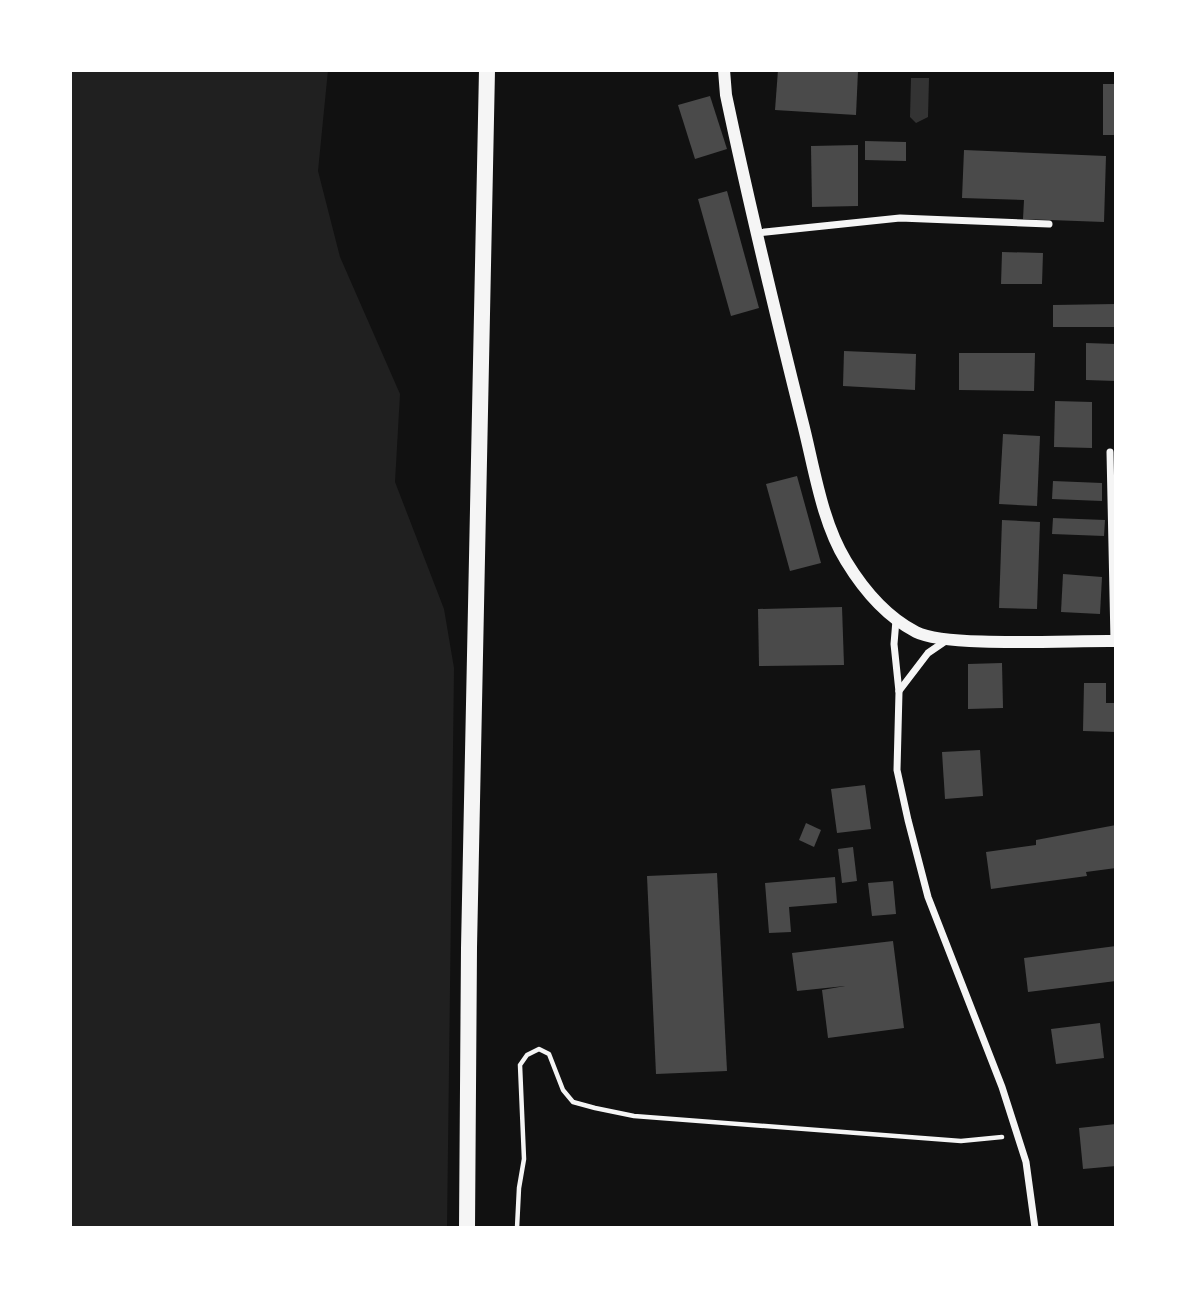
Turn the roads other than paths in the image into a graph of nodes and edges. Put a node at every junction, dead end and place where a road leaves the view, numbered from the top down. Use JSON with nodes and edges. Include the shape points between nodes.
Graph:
{"nodes":[{"id":1,"x":487,"y":70,"type":"edge"},
{"id":2,"x":724,"y":70,"type":"edge"},
{"id":3,"x":1049,"y":224,"type":"dead end"},
{"id":4,"x":755,"y":234,"type":"junction"},
{"id":5,"x":1110,"y":452,"type":"dead end"},
{"id":6,"x":896,"y":620,"type":"junction"},
{"id":7,"x":947,"y":640,"type":"junction"},
{"id":8,"x":1115,"y":641,"type":"edge"},
{"id":9,"x":899,"y":692,"type":"junction"},
{"id":10,"x":467,"y":1228,"type":"edge"},
{"id":11,"x":1035,"y":1228,"type":"edge"}],
"edges":[{"from":1,"to":10,"type":"highway"},
{"from":2,"to":4,"type":"street"},
{"from":3,"to":4,"type":"street","via":[[900,218]]},
{"from":4,"to":6,"type":"street","via":[[828,517],[846,560]]},
{"from":5,"to":8,"type":"street"},
{"from":6,"to":7,"type":"street","via":[[919,634]]},
{"from":6,"to":9,"type":"street"},
{"from":7,"to":8,"type":"street"},
{"from":7,"to":9,"type":"street","via":[[928,653]]},
{"from":9,"to":11,"type":"street","via":[[897,770],[921,871],[1026,1161]]}]}
